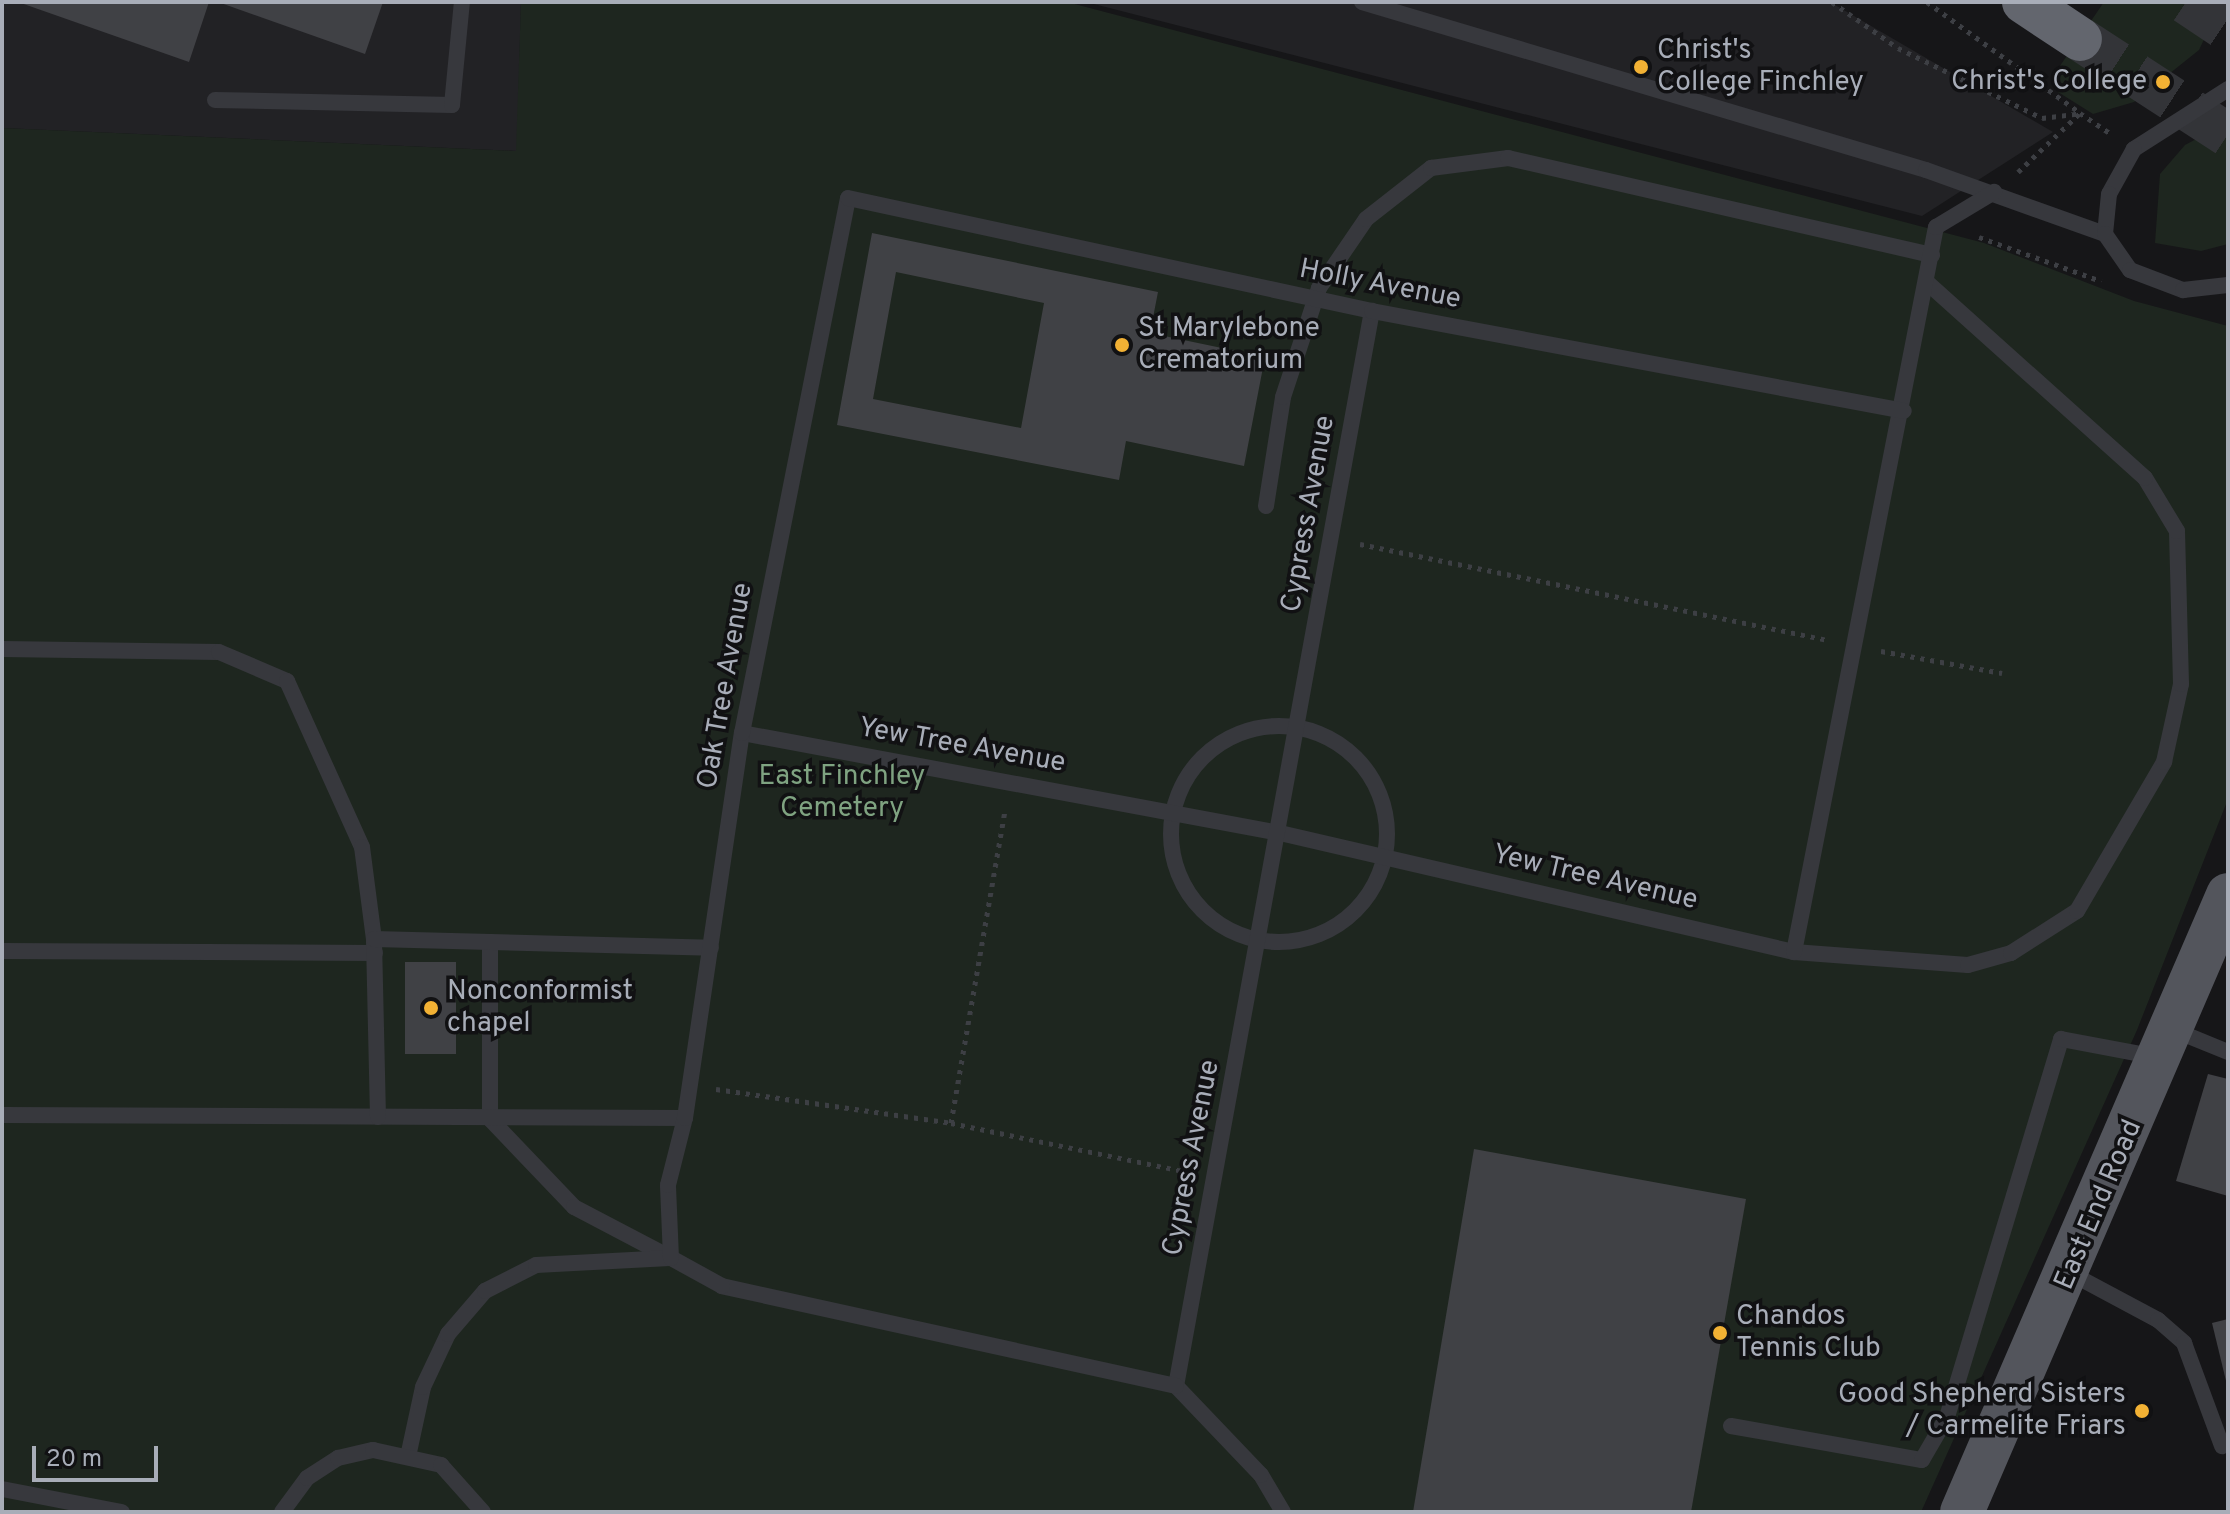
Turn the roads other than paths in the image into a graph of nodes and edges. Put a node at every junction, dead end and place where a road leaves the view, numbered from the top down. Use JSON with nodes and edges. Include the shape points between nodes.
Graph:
{"nodes":[{"id":1,"x":462,"y":2,"type":"edge"},
{"id":2,"x":1362,"y":2,"type":"edge"},
{"id":3,"x":2024,"y":2,"type":"edge"},
{"id":4,"x":2080,"y":39,"type":"tunnel mouth"},
{"id":5,"x":2228,"y":89,"type":"edge"},
{"id":6,"x":215,"y":100,"type":"dead end"},
{"id":7,"x":1994,"y":192,"type":"junction"},
{"id":8,"x":848,"y":198,"type":"joint"},
{"id":9,"x":2105,"y":234,"type":"junction"},
{"id":10,"x":1932,"y":255,"type":"junction"},
{"id":11,"x":1928,"y":283,"type":"junction"},
{"id":12,"x":2228,"y":285,"type":"edge"},
{"id":13,"x":1317,"y":299,"type":"junction"},
{"id":14,"x":1372,"y":311,"type":"junction"},
{"id":15,"x":1904,"y":411,"type":"junction"},
{"id":16,"x":1266,"y":506,"type":"dead end"},
{"id":17,"x":2,"y":649,"type":"edge"},
{"id":18,"x":1297,"y":726,"type":"junction"},
{"id":19,"x":742,"y":733,"type":"junction"},
{"id":20,"x":1172,"y":811,"type":"junction"},
{"id":21,"x":1280,"y":833,"type":"junction"},
{"id":22,"x":1385,"y":855,"type":"junction"},
{"id":23,"x":2228,"y":895,"type":"edge"},
{"id":24,"x":1263,"y":941,"type":"junction"},
{"id":25,"x":490,"y":942,"type":"junction"},
{"id":26,"x":374,"y":946,"type":"junction"},
{"id":27,"x":711,"y":948,"type":"junction"},
{"id":28,"x":2,"y":951,"type":"edge"},
{"id":29,"x":1794,"y":952,"type":"junction"},
{"id":30,"x":2168,"y":1044,"type":"junction"},
{"id":31,"x":2228,"y":1052,"type":"edge"},
{"id":32,"x":2,"y":1115,"type":"edge"},
{"id":33,"x":378,"y":1117,"type":"junction"},
{"id":34,"x":685,"y":1118,"type":"junction"},
{"id":35,"x":490,"y":1119,"type":"junction"},
{"id":36,"x":671,"y":1258,"type":"junction"},
{"id":37,"x":2070,"y":1273,"type":"junction"},
{"id":38,"x":1176,"y":1386,"type":"junction"},
{"id":39,"x":1731,"y":1426,"type":"dead end"},
{"id":40,"x":2222,"y":1446,"type":"dead end"},
{"id":41,"x":409,"y":1452,"type":"junction"},
{"id":42,"x":2,"y":1489,"type":"edge"},
{"id":43,"x":122,"y":1512,"type":"edge"},
{"id":44,"x":282,"y":1512,"type":"edge"},
{"id":45,"x":483,"y":1512,"type":"edge"},
{"id":46,"x":1283,"y":1512,"type":"edge"},
{"id":47,"x":1962,"y":1512,"type":"edge"}],
"edges":[{"from":1,"to":6,"type":"lane","via":[[452,105]]},
{"from":2,"to":7,"type":"lane"},
{"from":3,"to":4,"type":"highway"},
{"from":5,"to":9,"type":"lane","via":[[2134,149],[2109,194]]},
{"from":7,"to":9,"type":"lane"},
{"from":7,"to":10,"type":"lane","via":[[1936,227]]},
{"from":8,"to":13,"type":"lane","name":"Holly Avenue"},
{"from":8,"to":19,"type":"lane","name":"Oak Tree Avenue"},
{"from":9,"to":12,"type":"lane","via":[[2130,270],[2183,290]]},
{"from":10,"to":11,"type":"lane"},
{"from":10,"to":13,"type":"lane","via":[[1508,158],[1431,168],[1366,219]]},
{"from":11,"to":15,"type":"lane"},
{"from":11,"to":29,"type":"lane","name":"Yew Tree Avenue","via":[[2145,478],[2177,531],[2181,684],[2164,762],[2077,911],[2011,953],[1968,965]]},
{"from":13,"to":14,"type":"lane","name":"Holly Avenue"},
{"from":13,"to":16,"type":"lane","via":[[1298,336]]},
{"from":14,"to":15,"type":"lane","name":"Holly Avenue"},
{"from":14,"to":18,"type":"lane","name":"Cypress Avenue"},
{"from":15,"to":29,"type":"lane"},
{"from":17,"to":26,"type":"lane","via":[[219,652],[287,681],[362,847]]},
{"from":18,"to":20,"type":"lane","via":[[1232,735],[1184,780]]},
{"from":18,"to":21,"type":"lane","name":"Cypress Avenue"},
{"from":18,"to":22,"type":"lane","via":[[1357,759],[1377,787]]},
{"from":19,"to":20,"type":"lane","name":"Yew Tree Avenue"},
{"from":19,"to":27,"type":"lane","name":"Oak Tree Avenue"},
{"from":20,"to":21,"type":"lane","name":"Yew Tree Avenue"},
{"from":20,"to":24,"type":"lane","via":[[1170,847],[1180,880],[1229,931]]},
{"from":21,"to":22,"type":"lane","name":"Yew Tree Avenue"},
{"from":21,"to":24,"type":"lane","name":"Cypress Avenue"},
{"from":22,"to":24,"type":"lane","via":[[1374,886],[1327,931]]},
{"from":22,"to":29,"type":"lane","name":"Yew Tree Avenue"},
{"from":23,"to":30,"type":"main road","name":"East End Road"},
{"from":24,"to":38,"type":"lane","name":"Cypress Avenue"},
{"from":25,"to":26,"type":"lane"},
{"from":25,"to":27,"type":"lane"},
{"from":25,"to":35,"type":"lane"},
{"from":26,"to":28,"type":"lane"},
{"from":26,"to":33,"type":"lane"},
{"from":27,"to":34,"type":"lane","name":"Oak Tree Avenue"},
{"from":30,"to":31,"type":"lane"},
{"from":30,"to":37,"type":"main road","name":"East End Road"},
{"from":30,"to":39,"type":"lane","via":[[2061,1039],[1947,1417],[1922,1460]]},
{"from":32,"to":33,"type":"lane"},
{"from":33,"to":35,"type":"lane"},
{"from":34,"to":35,"type":"lane"},
{"from":34,"to":36,"type":"lane","name":"Oak Tree Avenue","via":[[668,1185]]},
{"from":35,"to":36,"type":"lane","via":[[574,1207]]},
{"from":36,"to":38,"type":"lane","via":[[722,1286]]},
{"from":36,"to":41,"type":"lane","via":[[536,1265],[485,1291],[448,1334],[423,1387]]},
{"from":37,"to":40,"type":"lane","via":[[2158,1320],[2184,1343]]},
{"from":37,"to":47,"type":"main road","name":"East End Road"},
{"from":38,"to":46,"type":"lane","via":[[1261,1475]]},
{"from":41,"to":44,"type":"lane","via":[[373,1450],[338,1458],[307,1478]]},
{"from":41,"to":45,"type":"lane","via":[[441,1465]]},
{"from":42,"to":43,"type":"lane"}]}
